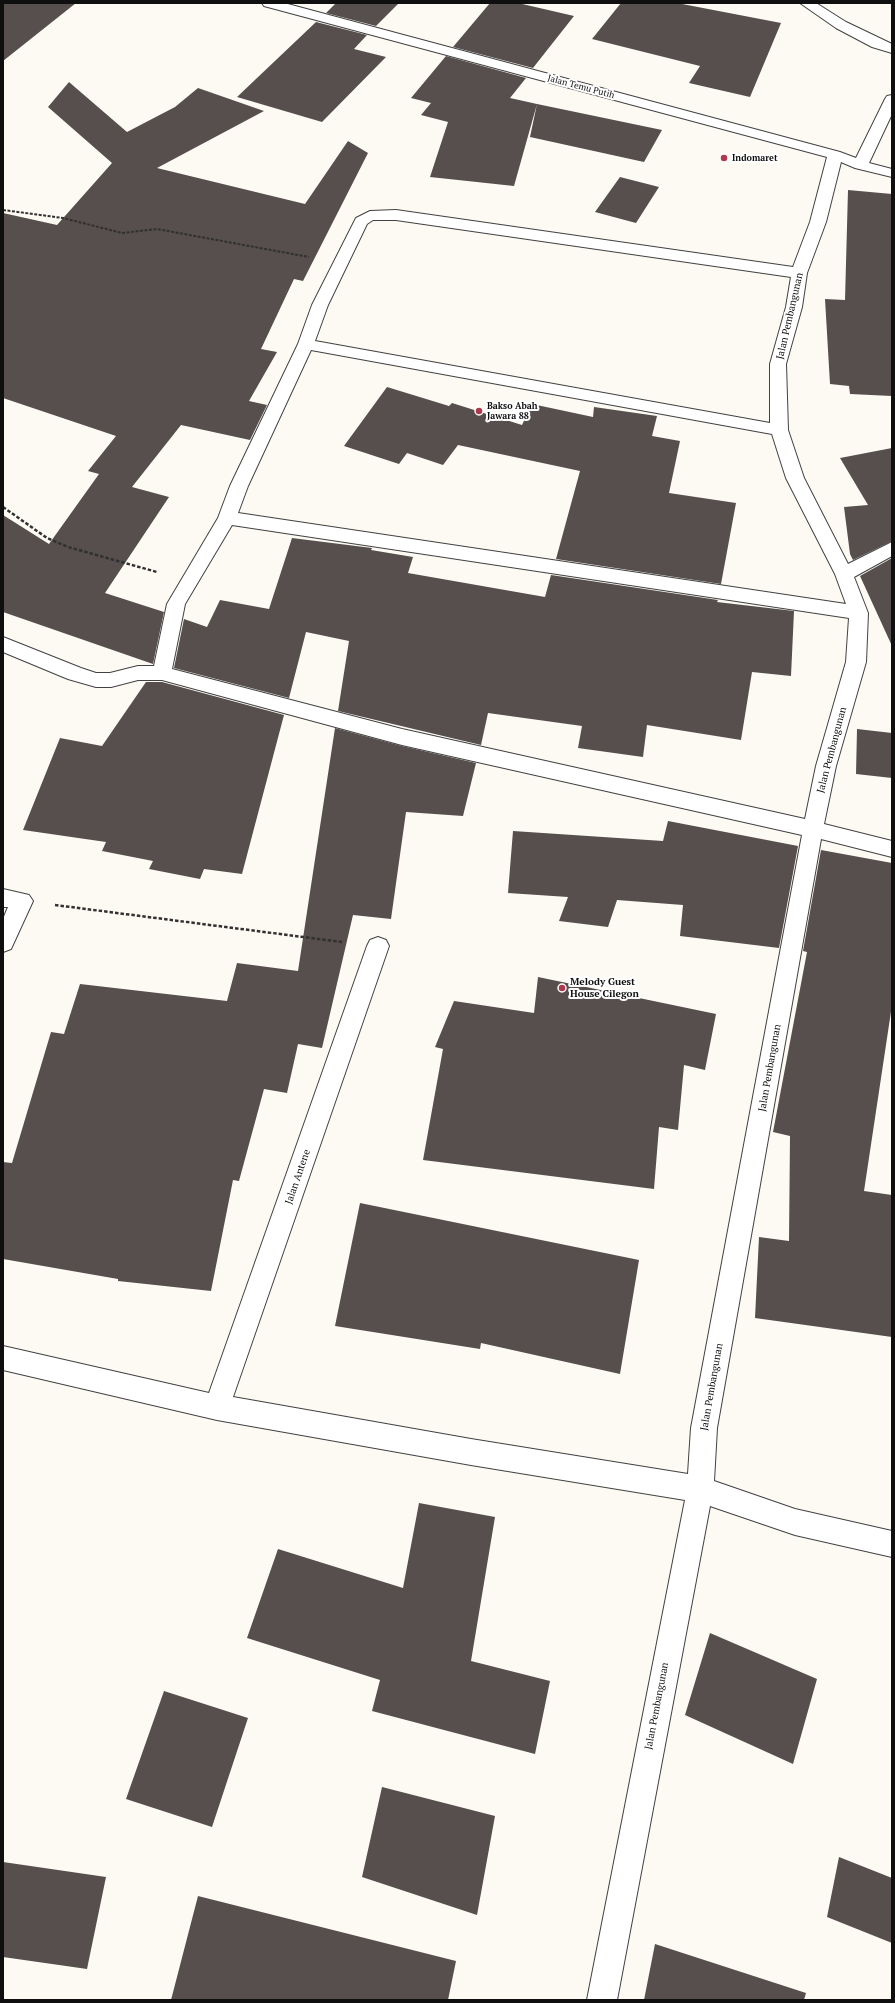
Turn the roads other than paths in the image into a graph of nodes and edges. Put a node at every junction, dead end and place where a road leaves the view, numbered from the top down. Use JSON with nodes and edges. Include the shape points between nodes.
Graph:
{"nodes":[{"id":1,"x":269,"y":3,"type":"edge"},
{"id":2,"x":807,"y":3,"type":"edge"},
{"id":3,"x":839,"y":10,"type":"dead end"},
{"id":4,"x":841,"y":25,"type":"junction"},
{"id":5,"x":892,"y":49,"type":"edge"},
{"id":6,"x":892,"y":99,"type":"edge"},
{"id":7,"x":835,"y":155,"type":"junction"},
{"id":8,"x":860,"y":165,"type":"junction"},
{"id":9,"x":892,"y":173,"type":"edge"},
{"id":10,"x":799,"y":273,"type":"junction"},
{"id":11,"x":306,"y":344,"type":"junction"},
{"id":12,"x":779,"y":430,"type":"junction"},
{"id":13,"x":227,"y":518,"type":"junction"},
{"id":14,"x":892,"y":548,"type":"edge"},
{"id":15,"x":844,"y":574,"type":"junction"},
{"id":16,"x":859,"y":613,"type":"junction"},
{"id":17,"x":3,"y":644,"type":"edge"},
{"id":18,"x":162,"y":673,"type":"junction"},
{"id":19,"x":813,"y":829,"type":"junction"},
{"id":20,"x":892,"y":849,"type":"edge"},
{"id":21,"x":13,"y":899,"type":"edge"},
{"id":22,"x":3,"y":943,"type":"edge"},
{"id":23,"x":378,"y":946,"type":"road end"},
{"id":24,"x":3,"y":1358,"type":"edge"},
{"id":25,"x":217,"y":1407,"type":"junction"},
{"id":26,"x":700,"y":1489,"type":"junction"},
{"id":27,"x":892,"y":1544,"type":"edge"},
{"id":28,"x":602,"y":2000,"type":"edge"}],
"edges":[{"from":1,"to":7,"type":"street","name":"Jalan Temu Putih"},
{"from":2,"to":4,"type":"street"},
{"from":3,"to":4,"type":"street"},
{"from":4,"to":5,"type":"street"},
{"from":6,"to":8,"type":"street"},
{"from":7,"to":8,"type":"street","name":"Jalan Temu Putih"},
{"from":7,"to":10,"type":"street","name":"Jalan Pembangunan","via":[[818,222]]},
{"from":8,"to":9,"type":"street","name":"Jalan Temu Putih"},
{"from":10,"to":11,"type":"street","via":[[379,214],[361,221],[320,305]]},
{"from":10,"to":12,"type":"street","name":"Jalan Pembangunan","via":[[794,307],[778,364]]},
{"from":11,"to":12,"type":"street"},
{"from":11,"to":13,"type":"street"},
{"from":12,"to":15,"type":"street","name":"Jalan Pembangunan","via":[[795,478]]},
{"from":13,"to":16,"type":"street"},
{"from":13,"to":18,"type":"street","via":[[176,604]]},
{"from":14,"to":15,"type":"street"},
{"from":15,"to":16,"type":"street","name":"Jalan Pembangunan"},
{"from":16,"to":19,"type":"street","name":"Jalan Pembangunan","via":[[856,662],[826,766]]},
{"from":17,"to":18,"type":"street","via":[[96,680],[111,680],[138,673]]},
{"from":18,"to":19,"type":"street","via":[[402,737]]},
{"from":19,"to":20,"type":"street"},
{"from":19,"to":26,"type":"street","name":"Jalan Pembangunan","via":[[704,1428]]},
{"from":21,"to":22,"type":"street"},
{"from":23,"to":25,"type":"street","name":"Jalan Antene"},
{"from":24,"to":25,"type":"street"},
{"from":25,"to":26,"type":"street"},
{"from":26,"to":27,"type":"street","via":[[795,1522]]},
{"from":26,"to":28,"type":"street","name":"Jalan Pembangunan"}]}
